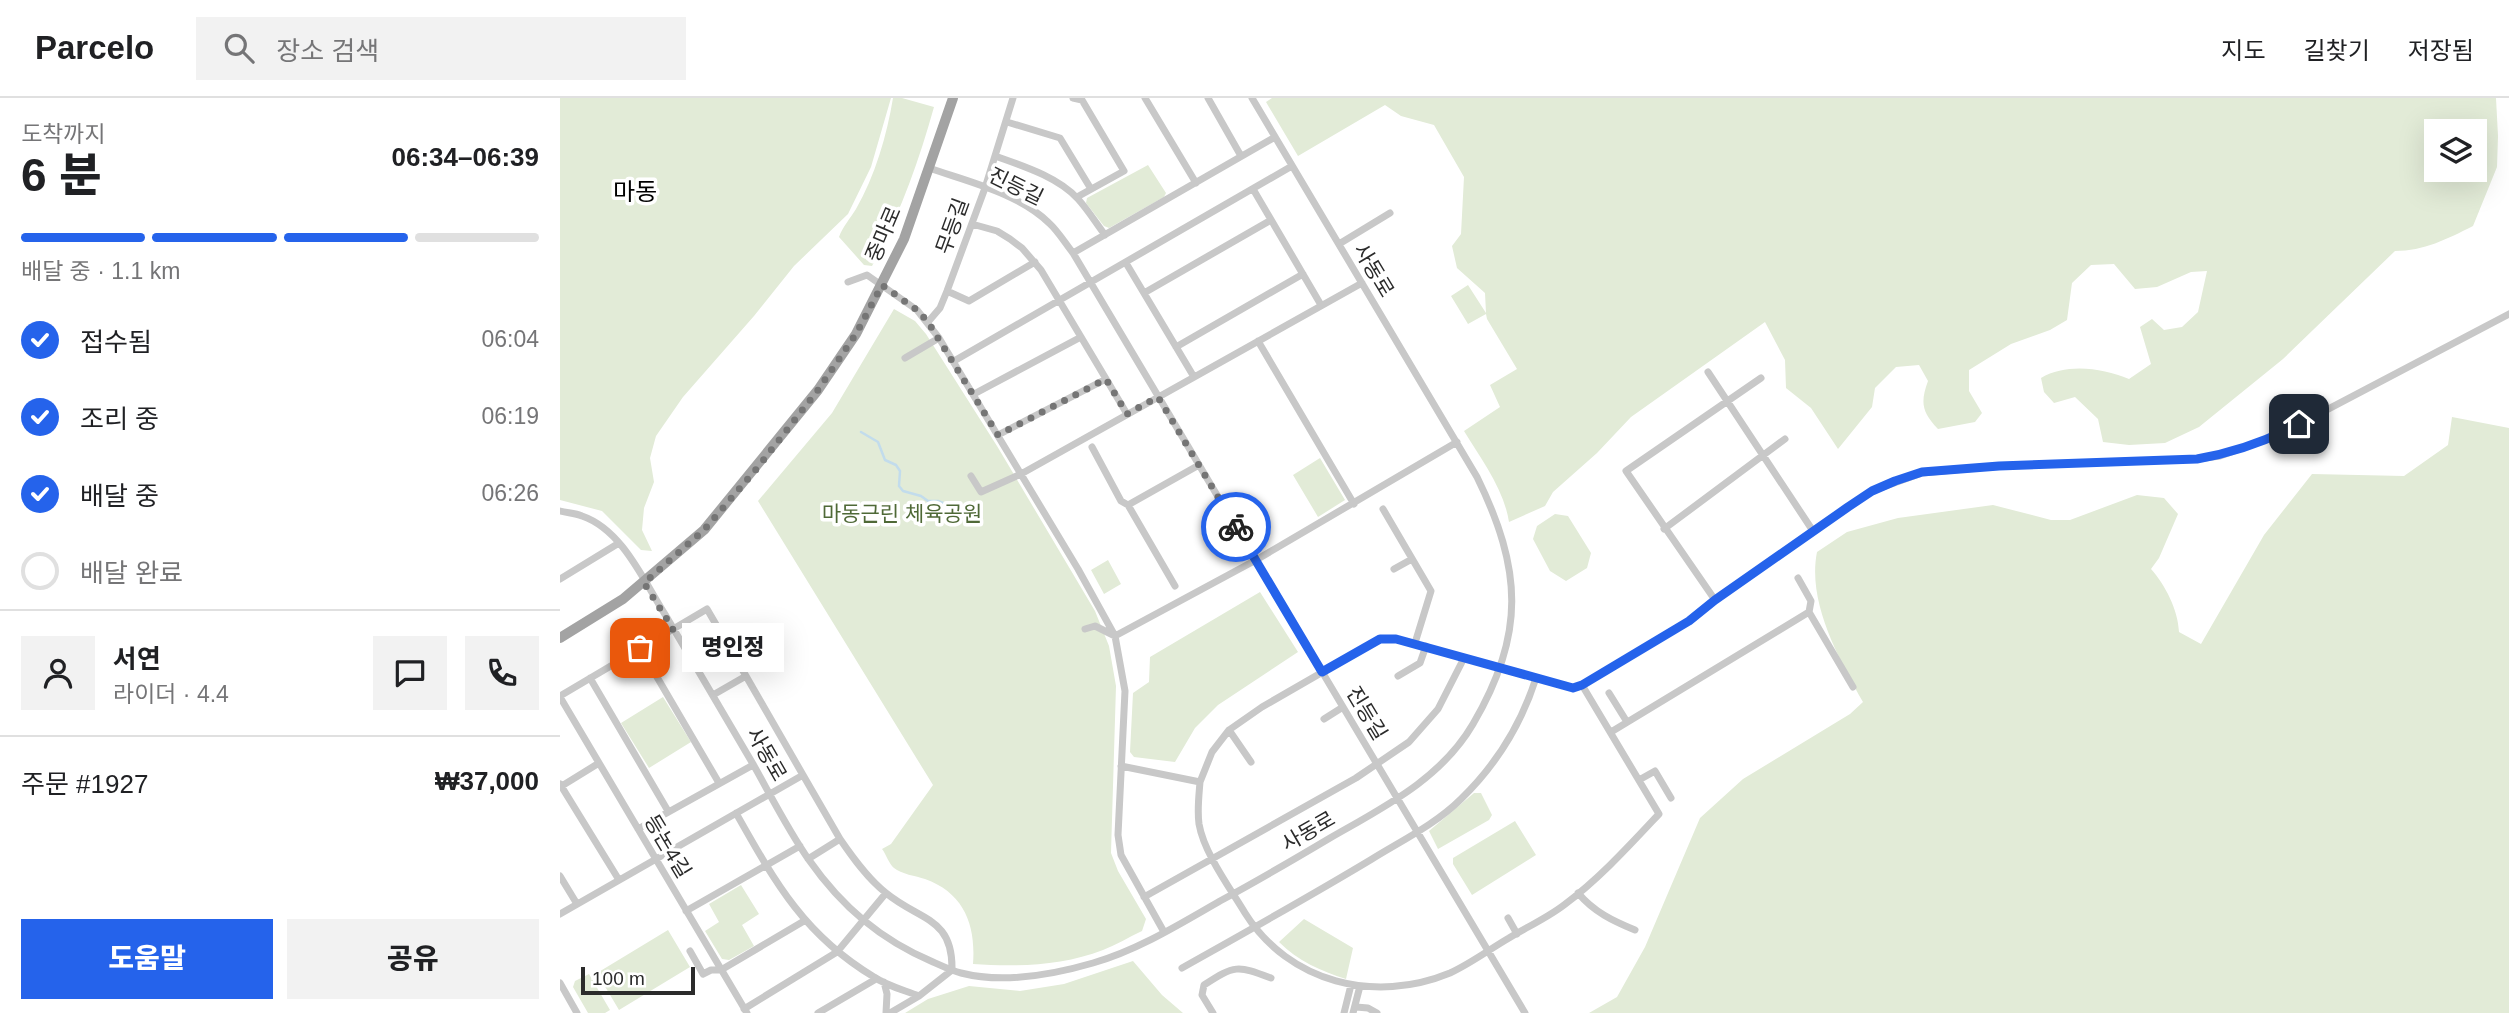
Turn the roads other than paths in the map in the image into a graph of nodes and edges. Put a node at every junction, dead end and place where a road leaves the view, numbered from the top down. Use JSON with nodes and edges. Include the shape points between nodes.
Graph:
{"nodes":[{"id":1,"x":953,"y":98,"type":"edge"},
{"id":2,"x":1013,"y":98,"type":"edge"},
{"id":3,"x":1073,"y":98,"type":"edge"},
{"id":4,"x":1145,"y":98,"type":"edge"},
{"id":5,"x":1208,"y":98,"type":"edge"},
{"id":6,"x":1255,"y":99,"type":"edge"},
{"id":7,"x":1007,"y":122,"type":"junction"},
{"id":8,"x":1275,"y":136,"type":"junction"},
{"id":9,"x":995,"y":156,"type":"junction"},
{"id":10,"x":1241,"y":156,"type":"junction"},
{"id":11,"x":1292,"y":166,"type":"junction"},
{"id":12,"x":929,"y":168,"type":"junction"},
{"id":13,"x":1196,"y":183,"type":"junction"},
{"id":14,"x":985,"y":188,"type":"junction"},
{"id":15,"x":1091,"y":189,"type":"junction"},
{"id":16,"x":1253,"y":189,"type":"junction"},
{"id":17,"x":1077,"y":197,"type":"junction"},
{"id":18,"x":1390,"y":213,"type":"dead end"},
{"id":19,"x":1271,"y":220,"type":"junction"},
{"id":20,"x":972,"y":224,"type":"junction"},
{"id":21,"x":1105,"y":234,"type":"junction"},
{"id":22,"x":1339,"y":244,"type":"junction"},
{"id":23,"x":1073,"y":253,"type":"junction"},
{"id":24,"x":1035,"y":262,"type":"junction"},
{"id":25,"x":1126,"y":263,"type":"junction"},
{"id":26,"x":1303,"y":274,"type":"junction"},
{"id":27,"x":848,"y":282,"type":"dead end"},
{"id":28,"x":1362,"y":283,"type":"junction"},
{"id":29,"x":1091,"y":284,"type":"junction"},
{"id":30,"x":882,"y":285,"type":"junction"},
{"id":31,"x":947,"y":291,"type":"junction"},
{"id":32,"x":1144,"y":293,"type":"junction"},
{"id":33,"x":1060,"y":301,"type":"junction"},
{"id":34,"x":1321,"y":305,"type":"junction"},
{"id":35,"x":2509,"y":314,"type":"edge"},
{"id":36,"x":928,"y":322,"type":"junction"},
{"id":37,"x":1081,"y":337,"type":"junction"},
{"id":38,"x":939,"y":338,"type":"junction"},
{"id":39,"x":1258,"y":341,"type":"junction"},
{"id":40,"x":1176,"y":347,"type":"junction"},
{"id":41,"x":905,"y":358,"type":"dead end"},
{"id":42,"x":954,"y":361,"type":"junction"},
{"id":43,"x":1708,"y":372,"type":"dead end"},
{"id":44,"x":1194,"y":377,"type":"junction"},
{"id":45,"x":1761,"y":378,"type":"dead end"},
{"id":46,"x":1106,"y":379,"type":"junction"},
{"id":47,"x":974,"y":394,"type":"junction"},
{"id":48,"x":1158,"y":397,"type":"junction"},
{"id":49,"x":1727,"y":401,"type":"junction"},
{"id":50,"x":1127,"y":414,"type":"junction"},
{"id":51,"x":998,"y":435,"type":"junction"},
{"id":52,"x":1785,"y":439,"type":"dead end"},
{"id":53,"x":1457,"y":442,"type":"junction"},
{"id":54,"x":1092,"y":447,"type":"dead end"},
{"id":55,"x":1763,"y":456,"type":"junction"},
{"id":56,"x":1199,"y":465,"type":"junction"},
{"id":57,"x":1021,"y":474,"type":"junction"},
{"id":58,"x":971,"y":476,"type":"dead end"},
{"id":59,"x":1354,"y":504,"type":"junction"},
{"id":60,"x":1128,"y":505,"type":"junction"},
{"id":61,"x":1383,"y":509,"type":"dead end"},
{"id":62,"x":560,"y":511,"type":"edge"},
{"id":63,"x":1664,"y":530,"type":"junction"},
{"id":64,"x":1813,"y":531,"type":"junction"},
{"id":65,"x":619,"y":543,"type":"junction"},
{"id":66,"x":1412,"y":559,"type":"junction"},
{"id":67,"x":1256,"y":560,"type":"junction"},
{"id":68,"x":1394,"y":569,"type":"dead end"},
{"id":69,"x":1798,"y":578,"type":"dead end"},
{"id":70,"x":560,"y":579,"type":"edge"},
{"id":71,"x":644,"y":583,"type":"junction"},
{"id":72,"x":1175,"y":586,"type":"dead end"},
{"id":73,"x":1715,"y":600,"type":"junction"},
{"id":74,"x":1809,"y":612,"type":"junction"},
{"id":75,"x":673,"y":629,"type":"junction"},
{"id":76,"x":1085,"y":629,"type":"dead end"},
{"id":77,"x":1115,"y":636,"type":"junction"},
{"id":78,"x":560,"y":638,"type":"edge"},
{"id":79,"x":1415,"y":643,"type":"junction"},
{"id":80,"x":1426,"y":646,"type":"junction"},
{"id":81,"x":640,"y":648,"type":"junction"},
{"id":82,"x":1464,"y":658,"type":"junction"},
{"id":83,"x":1501,"y":669,"type":"junction"},
{"id":84,"x":1322,"y":672,"type":"junction"},
{"id":85,"x":746,"y":676,"type":"junction"},
{"id":86,"x":1398,"y":676,"type":"dead end"},
{"id":87,"x":590,"y":678,"type":"junction"},
{"id":88,"x":1536,"y":678,"type":"junction"},
{"id":89,"x":1582,"y":685,"type":"junction"},
{"id":90,"x":1853,"y":687,"type":"dead end"},
{"id":91,"x":1609,"y":694,"type":"dead end"},
{"id":92,"x":713,"y":695,"type":"junction"},
{"id":93,"x":560,"y":697,"type":"edge"},
{"id":94,"x":1343,"y":707,"type":"junction"},
{"id":95,"x":1324,"y":719,"type":"dead end"},
{"id":96,"x":1627,"y":722,"type":"junction"},
{"id":97,"x":1229,"y":730,"type":"junction"},
{"id":98,"x":1611,"y":732,"type":"junction"},
{"id":99,"x":1251,"y":762,"type":"dead end"},
{"id":100,"x":599,"y":763,"type":"junction"},
{"id":101,"x":753,"y":765,"type":"junction"},
{"id":102,"x":1377,"y":765,"type":"junction"},
{"id":103,"x":1121,"y":766,"type":"junction"},
{"id":104,"x":803,"y":775,"type":"junction"},
{"id":105,"x":1639,"y":780,"type":"junction"},
{"id":106,"x":1200,"y":782,"type":"junction"},
{"id":107,"x":719,"y":783,"type":"junction"},
{"id":108,"x":560,"y":786,"type":"edge"},
{"id":109,"x":769,"y":794,"type":"junction"},
{"id":110,"x":1671,"y":798,"type":"dead end"},
{"id":111,"x":1398,"y":799,"type":"junction"},
{"id":112,"x":668,"y":811,"type":"junction"},
{"id":113,"x":736,"y":813,"type":"junction"},
{"id":114,"x":638,"y":829,"type":"junction"},
{"id":115,"x":1417,"y":831,"type":"junction"},
{"id":116,"x":841,"y":839,"type":"junction"},
{"id":117,"x":800,"y":846,"type":"junction"},
{"id":118,"x":656,"y":859,"type":"junction"},
{"id":119,"x":808,"y":859,"type":"junction"},
{"id":120,"x":1213,"y":860,"type":"junction"},
{"id":121,"x":766,"y":866,"type":"junction"},
{"id":122,"x":560,"y":876,"type":"edge"},
{"id":123,"x":619,"y":880,"type":"junction"},
{"id":124,"x":886,"y":893,"type":"junction"},
{"id":125,"x":1578,"y":893,"type":"junction"},
{"id":126,"x":1234,"y":894,"type":"junction"},
{"id":127,"x":1144,"y":897,"type":"junction"},
{"id":128,"x":577,"y":904,"type":"junction"},
{"id":129,"x":687,"y":911,"type":"junction"},
{"id":130,"x":560,"y":914,"type":"edge"},
{"id":131,"x":1508,"y":918,"type":"dead end"},
{"id":132,"x":862,"y":920,"type":"junction"},
{"id":133,"x":804,"y":921,"type":"junction"},
{"id":134,"x":1255,"y":927,"type":"junction"},
{"id":135,"x":1635,"y":930,"type":"dead end"},
{"id":136,"x":1164,"y":932,"type":"junction"},
{"id":137,"x":1517,"y":933,"type":"junction"},
{"id":138,"x":690,"y":951,"type":"dead end"},
{"id":139,"x":1488,"y":951,"type":"junction"},
{"id":140,"x":836,"y":952,"type":"junction"},
{"id":141,"x":1182,"y":968,"type":"dead end"},
{"id":142,"x":721,"y":970,"type":"junction"},
{"id":143,"x":952,"y":970,"type":"junction"},
{"id":144,"x":1271,"y":978,"type":"dead end"},
{"id":145,"x":876,"y":979,"type":"junction"},
{"id":146,"x":884,"y":982,"type":"junction"},
{"id":147,"x":560,"y":983,"type":"edge"},
{"id":148,"x":1351,"y":985,"type":"junction"},
{"id":149,"x":1360,"y":986,"type":"junction"},
{"id":150,"x":919,"y":996,"type":"junction"},
{"id":151,"x":1354,"y":1010,"type":"edge"},
{"id":152,"x":745,"y":1011,"type":"edge"},
{"id":153,"x":577,"y":1013,"type":"edge"},
{"id":154,"x":818,"y":1013,"type":"edge"},
{"id":155,"x":888,"y":1013,"type":"edge"},
{"id":156,"x":1213,"y":1013,"type":"edge"},
{"id":157,"x":1344,"y":1013,"type":"edge"},
{"id":158,"x":1377,"y":1013,"type":"edge"},
{"id":159,"x":1525,"y":1013,"type":"edge"}],
"edges":[{"from":1,"to":12,"type":"main road","name":"중마로"},
{"from":2,"to":7,"type":"street","name":"무등길"},
{"from":3,"to":15,"type":"street","via":[[1082,100],[1092,114],[1124,171]]},
{"from":4,"to":13,"type":"street"},
{"from":5,"to":10,"type":"street"},
{"from":6,"to":8,"type":"street","name":"사동로"},
{"from":7,"to":9,"type":"street","name":"무등길"},
{"from":7,"to":15,"type":"street","via":[[1060,138]]},
{"from":8,"to":10,"type":"street"},
{"from":8,"to":11,"type":"street","name":"사동로"},
{"from":9,"to":14,"type":"street","name":"무등길"},
{"from":9,"to":17,"type":"street","via":[[1054,181]]},
{"from":10,"to":13,"type":"street"},
{"from":11,"to":16,"type":"street"},
{"from":11,"to":22,"type":"street","name":"사동로"},
{"from":12,"to":14,"type":"street","name":"진등길"},
{"from":12,"to":30,"type":"main road","name":"중마로"},
{"from":13,"to":21,"type":"street"},
{"from":14,"to":20,"type":"street","name":"무등길"},
{"from":14,"to":23,"type":"street","name":"진등길","via":[[1032,209]]},
{"from":15,"to":17,"type":"street"},
{"from":16,"to":19,"type":"street"},
{"from":16,"to":25,"type":"street"},
{"from":17,"to":21,"type":"street"},
{"from":18,"to":22,"type":"street"},
{"from":19,"to":26,"type":"street"},
{"from":19,"to":32,"type":"street"},
{"from":20,"to":24,"type":"street","via":[[1010,239]]},
{"from":20,"to":31,"type":"street","name":"무등길"},
{"from":21,"to":23,"type":"street"},
{"from":22,"to":28,"type":"street","name":"사동로"},
{"from":23,"to":29,"type":"street","name":"진등길"},
{"from":24,"to":31,"type":"street","via":[[969,301]]},
{"from":24,"to":33,"type":"street"},
{"from":25,"to":29,"type":"street"},
{"from":25,"to":32,"type":"street"},
{"from":26,"to":34,"type":"street"},
{"from":26,"to":40,"type":"street"},
{"from":27,"to":30,"type":"street","via":[[867,275]]},
{"from":28,"to":34,"type":"street"},
{"from":28,"to":53,"type":"street","name":"사동로"},
{"from":29,"to":33,"type":"street"},
{"from":29,"to":48,"type":"street","name":"진등길"},
{"from":30,"to":36,"type":"street"},
{"from":30,"to":71,"type":"main road","name":"중마로","via":[[818,390],[758,467],[704,530]]},
{"from":31,"to":36,"type":"street","name":"무등길"},
{"from":32,"to":40,"type":"street"},
{"from":33,"to":37,"type":"street"},
{"from":33,"to":42,"type":"street"},
{"from":34,"to":39,"type":"street"},
{"from":35,"to":64,"type":"street","via":[[2277,436],[2220,456],[1922,472],[1872,491]]},
{"from":36,"to":38,"type":"street"},
{"from":37,"to":46,"type":"street"},
{"from":37,"to":47,"type":"street"},
{"from":38,"to":41,"type":"street"},
{"from":38,"to":42,"type":"street"},
{"from":39,"to":44,"type":"street"},
{"from":39,"to":59,"type":"street"},
{"from":40,"to":44,"type":"street"},
{"from":42,"to":47,"type":"street"},
{"from":43,"to":49,"type":"street"},
{"from":44,"to":48,"type":"street"},
{"from":45,"to":49,"type":"street"},
{"from":46,"to":50,"type":"street"},
{"from":46,"to":51,"type":"street"},
{"from":47,"to":51,"type":"street"},
{"from":48,"to":50,"type":"street"},
{"from":48,"to":56,"type":"street","name":"진등길"},
{"from":49,"to":55,"type":"street"},
{"from":49,"to":63,"type":"street","via":[[1626,471]]},
{"from":50,"to":57,"type":"street"},
{"from":51,"to":57,"type":"street"},
{"from":52,"to":55,"type":"street"},
{"from":53,"to":59,"type":"street"},
{"from":53,"to":83,"type":"street","name":"사동로","via":[[1488,500],[1508,556],[1512,619]]},
{"from":54,"to":60,"type":"street","via":[[1121,501]]},
{"from":55,"to":63,"type":"street"},
{"from":55,"to":64,"type":"street"},
{"from":56,"to":60,"type":"street"},
{"from":56,"to":67,"type":"street","name":"진등길"},
{"from":57,"to":58,"type":"street","via":[[981,492]]},
{"from":57,"to":77,"type":"street"},
{"from":59,"to":67,"type":"street"},
{"from":60,"to":72,"type":"street"},
{"from":61,"to":66,"type":"street"},
{"from":62,"to":65,"type":"street","name":"사동로","via":[[584,516]]},
{"from":63,"to":73,"type":"street"},
{"from":64,"to":73,"type":"street"},
{"from":65,"to":70,"type":"street"},
{"from":65,"to":71,"type":"street","name":"사동로","via":[[634,560]]},
{"from":66,"to":68,"type":"street"},
{"from":66,"to":79,"type":"street","via":[[1431,591]]},
{"from":67,"to":77,"type":"street"},
{"from":67,"to":84,"type":"street","name":"진등길"},
{"from":69,"to":74,"type":"street","via":[[1811,601]]},
{"from":71,"to":75,"type":"street","name":"사동로"},
{"from":71,"to":78,"type":"main road","name":"중마로"},
{"from":73,"to":89,"type":"street","via":[[1689,621]]},
{"from":74,"to":90,"type":"street"},
{"from":74,"to":96,"type":"street"},
{"from":75,"to":81,"type":"street"},
{"from":75,"to":85,"type":"street","via":[[706,609]]},
{"from":75,"to":92,"type":"street","name":"사동로"},
{"from":76,"to":77,"type":"street","via":[[1095,626]]},
{"from":77,"to":103,"type":"street","via":[[1125,691]]},
{"from":79,"to":80,"type":"street"},
{"from":79,"to":84,"type":"street","via":[[1380,639]]},
{"from":80,"to":82,"type":"street"},
{"from":80,"to":86,"type":"street","via":[[1420,663]]},
{"from":81,"to":87,"type":"street"},
{"from":81,"to":107,"type":"street"},
{"from":82,"to":83,"type":"street"},
{"from":82,"to":102,"type":"street","via":[[1438,709],[1409,742]]},
{"from":83,"to":88,"type":"street"},
{"from":83,"to":111,"type":"street","name":"사동로","via":[[1466,737],[1441,765]]},
{"from":84,"to":94,"type":"street","name":"진등길"},
{"from":84,"to":97,"type":"street"},
{"from":85,"to":92,"type":"street"},
{"from":85,"to":104,"type":"street"},
{"from":87,"to":93,"type":"street"},
{"from":87,"to":112,"type":"street"},
{"from":88,"to":89,"type":"street","via":[[1573,688]]},
{"from":88,"to":115,"type":"street","via":[[1500,755],[1458,802]]},
{"from":89,"to":98,"type":"street"},
{"from":91,"to":96,"type":"street"},
{"from":92,"to":101,"type":"street","name":"사동로"},
{"from":93,"to":100,"type":"street","name":"등논4길"},
{"from":94,"to":95,"type":"street"},
{"from":94,"to":102,"type":"street","name":"진등길"},
{"from":96,"to":98,"type":"street"},
{"from":97,"to":99,"type":"street"},
{"from":97,"to":106,"type":"street","via":[[1212,752]]},
{"from":98,"to":105,"type":"street"},
{"from":100,"to":108,"type":"street"},
{"from":100,"to":114,"type":"street","name":"등논4길"},
{"from":101,"to":107,"type":"street"},
{"from":101,"to":109,"type":"street","name":"사동로"},
{"from":102,"to":111,"type":"street","name":"진등길"},
{"from":102,"to":120,"type":"street"},
{"from":103,"to":106,"type":"street"},
{"from":103,"to":127,"type":"street","via":[[1121,855]]},
{"from":104,"to":109,"type":"street"},
{"from":104,"to":116,"type":"street"},
{"from":105,"to":110,"type":"street","via":[[1655,771]]},
{"from":105,"to":125,"type":"street","via":[[1659,814]]},
{"from":106,"to":120,"type":"street","via":[[1200,826]]},
{"from":107,"to":112,"type":"street"},
{"from":108,"to":123,"type":"street"},
{"from":109,"to":113,"type":"street"},
{"from":109,"to":117,"type":"street","name":"사동로"},
{"from":111,"to":115,"type":"street","name":"진등길"},
{"from":111,"to":126,"type":"street","name":"사동로"},
{"from":112,"to":114,"type":"street"},
{"from":113,"to":118,"type":"street"},
{"from":113,"to":121,"type":"street"},
{"from":114,"to":118,"type":"street","name":"등논4길"},
{"from":115,"to":134,"type":"street"},
{"from":115,"to":139,"type":"street","name":"진등길"},
{"from":116,"to":119,"type":"street"},
{"from":116,"to":124,"type":"street"},
{"from":117,"to":119,"type":"street","name":"사동로"},
{"from":117,"to":121,"type":"street"},
{"from":118,"to":123,"type":"street"},
{"from":118,"to":129,"type":"street","name":"등논4길"},
{"from":119,"to":132,"type":"street","name":"사동로"},
{"from":120,"to":126,"type":"street"},
{"from":120,"to":127,"type":"street"},
{"from":121,"to":129,"type":"street"},
{"from":121,"to":133,"type":"street"},
{"from":122,"to":128,"type":"street"},
{"from":123,"to":128,"type":"street"},
{"from":124,"to":132,"type":"street"},
{"from":124,"to":143,"type":"street","via":[[946,933],[953,953]]},
{"from":125,"to":135,"type":"street","via":[[1606,918]]},
{"from":125,"to":137,"type":"street"},
{"from":126,"to":134,"type":"street"},
{"from":126,"to":136,"type":"street","name":"사동로"},
{"from":127,"to":136,"type":"street"},
{"from":128,"to":130,"type":"street"},
{"from":129,"to":142,"type":"street","name":"등논4길"},
{"from":131,"to":137,"type":"street"},
{"from":132,"to":140,"type":"street"},
{"from":132,"to":143,"type":"street","name":"사동로","via":[[912,953]]},
{"from":133,"to":140,"type":"street"},
{"from":133,"to":142,"type":"street"},
{"from":134,"to":141,"type":"street"},
{"from":134,"to":148,"type":"street","via":[[1295,964]]},
{"from":136,"to":143,"type":"street","name":"사동로","via":[[1096,963],[1052,973],[1020,978]]},
{"from":137,"to":139,"type":"street"},
{"from":138,"to":142,"type":"street","via":[[703,974]]},
{"from":139,"to":149,"type":"street","via":[[1429,980],[1385,988]]},
{"from":139,"to":159,"type":"street","name":"진등길"},
{"from":140,"to":145,"type":"street"},
{"from":140,"to":152,"type":"street"},
{"from":142,"to":152,"type":"street","name":"등논4길"},
{"from":143,"to":150,"type":"street"},
{"from":144,"to":156,"type":"street","via":[[1243,968],[1228,970],[1204,985],[1202,995]]},
{"from":145,"to":146,"type":"street"},
{"from":145,"to":154,"type":"street"},
{"from":146,"to":150,"type":"street"},
{"from":146,"to":155,"type":"street"},
{"from":147,"to":153,"type":"street"},
{"from":148,"to":149,"type":"street"},
{"from":148,"to":157,"type":"street"},
{"from":149,"to":151,"type":"street"},
{"from":150,"to":155,"type":"street"},
{"from":151,"to":158,"type":"street","via":[[1368,1008]]}]}
